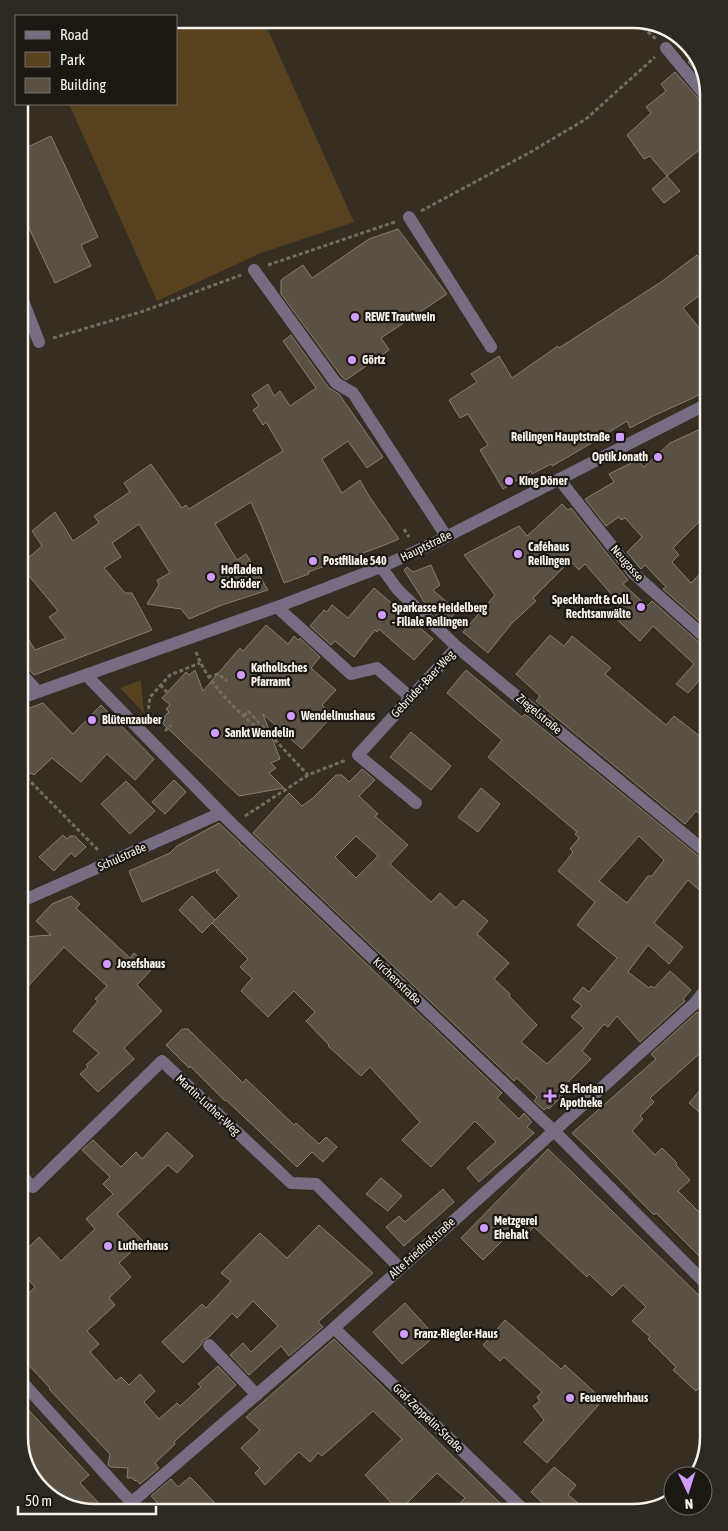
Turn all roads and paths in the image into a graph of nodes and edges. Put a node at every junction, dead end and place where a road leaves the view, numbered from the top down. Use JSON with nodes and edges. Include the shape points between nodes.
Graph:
{"nodes":[{"id":1,"x":644,"y":29,"type":"edge"},
{"id":2,"x":666,"y":48,"type":"junction"},
{"id":3,"x":700,"y":89,"type":"edge"},
{"id":4,"x":409,"y":217,"type":"junction"},
{"id":5,"x":254,"y":270,"type":"junction"},
{"id":6,"x":28,"y":314,"type":"edge"},
{"id":7,"x":39,"y":342,"type":"joint"},
{"id":8,"x":491,"y":347,"type":"dead end"},
{"id":9,"x":378,"y":358,"type":"dead end"},
{"id":10,"x":383,"y":366,"type":"dead end"},
{"id":11,"x":700,"y":408,"type":"edge"},
{"id":12,"x":559,"y":479,"type":"junction"},
{"id":13,"x":446,"y":536,"type":"junction"},
{"id":14,"x":382,"y":566,"type":"junction"},
{"id":15,"x":277,"y":607,"type":"junction"},
{"id":16,"x":700,"y":633,"type":"edge"},
{"id":17,"x":191,"y":638,"type":"junction"},
{"id":18,"x":457,"y":646,"type":"junction"},
{"id":19,"x":200,"y":663,"type":"junction"},
{"id":20,"x":86,"y":675,"type":"junction"},
{"id":21,"x":208,"y":677,"type":"junction"},
{"id":22,"x":28,"y":681,"type":"edge"},
{"id":23,"x":227,"y":681,"type":"dead end"},
{"id":24,"x":160,"y":685,"type":"junction"},
{"id":25,"x":38,"y":692,"type":"junction"},
{"id":26,"x":168,"y":692,"type":"dead end"},
{"id":27,"x":28,"y":696,"type":"edge"},
{"id":28,"x":410,"y":697,"type":"junction"},
{"id":29,"x":244,"y":716,"type":"junction"},
{"id":30,"x":171,"y":725,"type":"dead end"},
{"id":31,"x":165,"y":731,"type":"junction"},
{"id":32,"x":251,"y":732,"type":"dead end"},
{"id":33,"x":152,"y":743,"type":"junction"},
{"id":34,"x":358,"y":755,"type":"junction"},
{"id":35,"x":308,"y":776,"type":"junction"},
{"id":36,"x":28,"y":779,"type":"edge"},
{"id":37,"x":416,"y":803,"type":"dead end"},
{"id":38,"x":221,"y":813,"type":"junction"},
{"id":39,"x":232,"y":824,"type":"junction"},
{"id":40,"x":700,"y":847,"type":"edge"},
{"id":41,"x":110,"y":862,"type":"junction"},
{"id":42,"x":28,"y":898,"type":"edge"},
{"id":43,"x":700,"y":996,"type":"edge"},
{"id":44,"x":554,"y":1131,"type":"junction"},
{"id":45,"x":28,"y":1183,"type":"edge"},
{"id":46,"x":400,"y":1268,"type":"junction"},
{"id":47,"x":700,"y":1278,"type":"edge"},
{"id":48,"x":334,"y":1328,"type":"junction"},
{"id":49,"x":209,"y":1345,"type":"dead end"},
{"id":50,"x":28,"y":1388,"type":"edge"},
{"id":51,"x":257,"y":1395,"type":"junction"},
{"id":52,"x":132,"y":1503,"type":"edge"},
{"id":53,"x":140,"y":1503,"type":"edge"},
{"id":54,"x":518,"y":1504,"type":"edge"}],
"edges":[{"from":1,"to":2,"type":"path"},
{"from":2,"to":3,"type":"street"},
{"from":2,"to":4,"type":"path","via":[[586,119]]},
{"from":4,"to":5,"type":"path"},
{"from":4,"to":8,"type":"street"},
{"from":5,"to":7,"type":"path","via":[[144,311]]},
{"from":5,"to":13,"type":"street","via":[[336,382],[354,393]]},
{"from":6,"to":7,"type":"street"},
{"from":9,"to":10,"type":"path"},
{"from":11,"to":12,"type":"street","name":"Hauptstraße"},
{"from":12,"to":13,"type":"street","name":"Hauptstraße"},
{"from":12,"to":16,"type":"street","name":"Neugasse","via":[[633,572]]},
{"from":13,"to":14,"type":"street","name":"Hauptstraße"},
{"from":14,"to":15,"type":"street","name":"Hauptstraße"},
{"from":14,"to":18,"type":"street","name":"Ziegelstraße","via":[[398,590]]},
{"from":15,"to":17,"type":"street","name":"Hauptstraße"},
{"from":15,"to":28,"type":"street","via":[[351,674],[377,668]]},
{"from":17,"to":19,"type":"path"},
{"from":17,"to":20,"type":"street","name":"Hauptstraße"},
{"from":18,"to":28,"type":"street","name":"Gebrüder-Baer-Weg"},
{"from":18,"to":40,"type":"street","name":"Ziegelstraße"},
{"from":19,"to":21,"type":"path"},
{"from":19,"to":24,"type":"path","via":[[170,675]]},
{"from":20,"to":25,"type":"street","name":"Hauptstraße"},
{"from":20,"to":33,"type":"street","name":"Kirchenstraße"},
{"from":21,"to":23,"type":"path","via":[[218,674]]},
{"from":21,"to":29,"type":"path"},
{"from":22,"to":25,"type":"street"},
{"from":24,"to":26,"type":"path"},
{"from":24,"to":31,"type":"path","via":[[150,697],[148,713]]},
{"from":25,"to":27,"type":"street","name":"Hauptstraße"},
{"from":28,"to":34,"type":"street","name":"Gebrüder-Baer-Weg"},
{"from":29,"to":32,"type":"path","via":[[256,727]]},
{"from":29,"to":35,"type":"path","via":[[248,711]]},
{"from":30,"to":31,"type":"path"},
{"from":31,"to":33,"type":"path"},
{"from":33,"to":38,"type":"street","name":"Kirchenstraße"},
{"from":34,"to":35,"type":"path"},
{"from":34,"to":37,"type":"street"},
{"from":35,"to":39,"type":"path"},
{"from":36,"to":41,"type":"path"},
{"from":38,"to":39,"type":"street","name":"Kirchenstraße"},
{"from":38,"to":41,"type":"street","name":"Schulstraße"},
{"from":39,"to":44,"type":"street","name":"Kirchenstraße"},
{"from":41,"to":42,"type":"street","name":"Schulstraße"},
{"from":43,"to":44,"type":"street","name":"Alte Friedhofstraße"},
{"from":44,"to":46,"type":"street","name":"Alte Friedhofstraße"},
{"from":44,"to":47,"type":"street","name":"Kirchenstraße"},
{"from":45,"to":46,"type":"street","name":"Martin-Luther-Weg","via":[[32,1187],[162,1061],[291,1183],[316,1184]]},
{"from":46,"to":48,"type":"street","name":"Alte Friedhofstraße"},
{"from":48,"to":51,"type":"street","name":"Alte Friedhofstraße"},
{"from":48,"to":54,"type":"street","name":"Graf-Zeppelin-Straße"},
{"from":49,"to":51,"type":"street"},
{"from":50,"to":52,"type":"street"},
{"from":51,"to":53,"type":"street","name":"Alte Friedhofstraße"}]}
